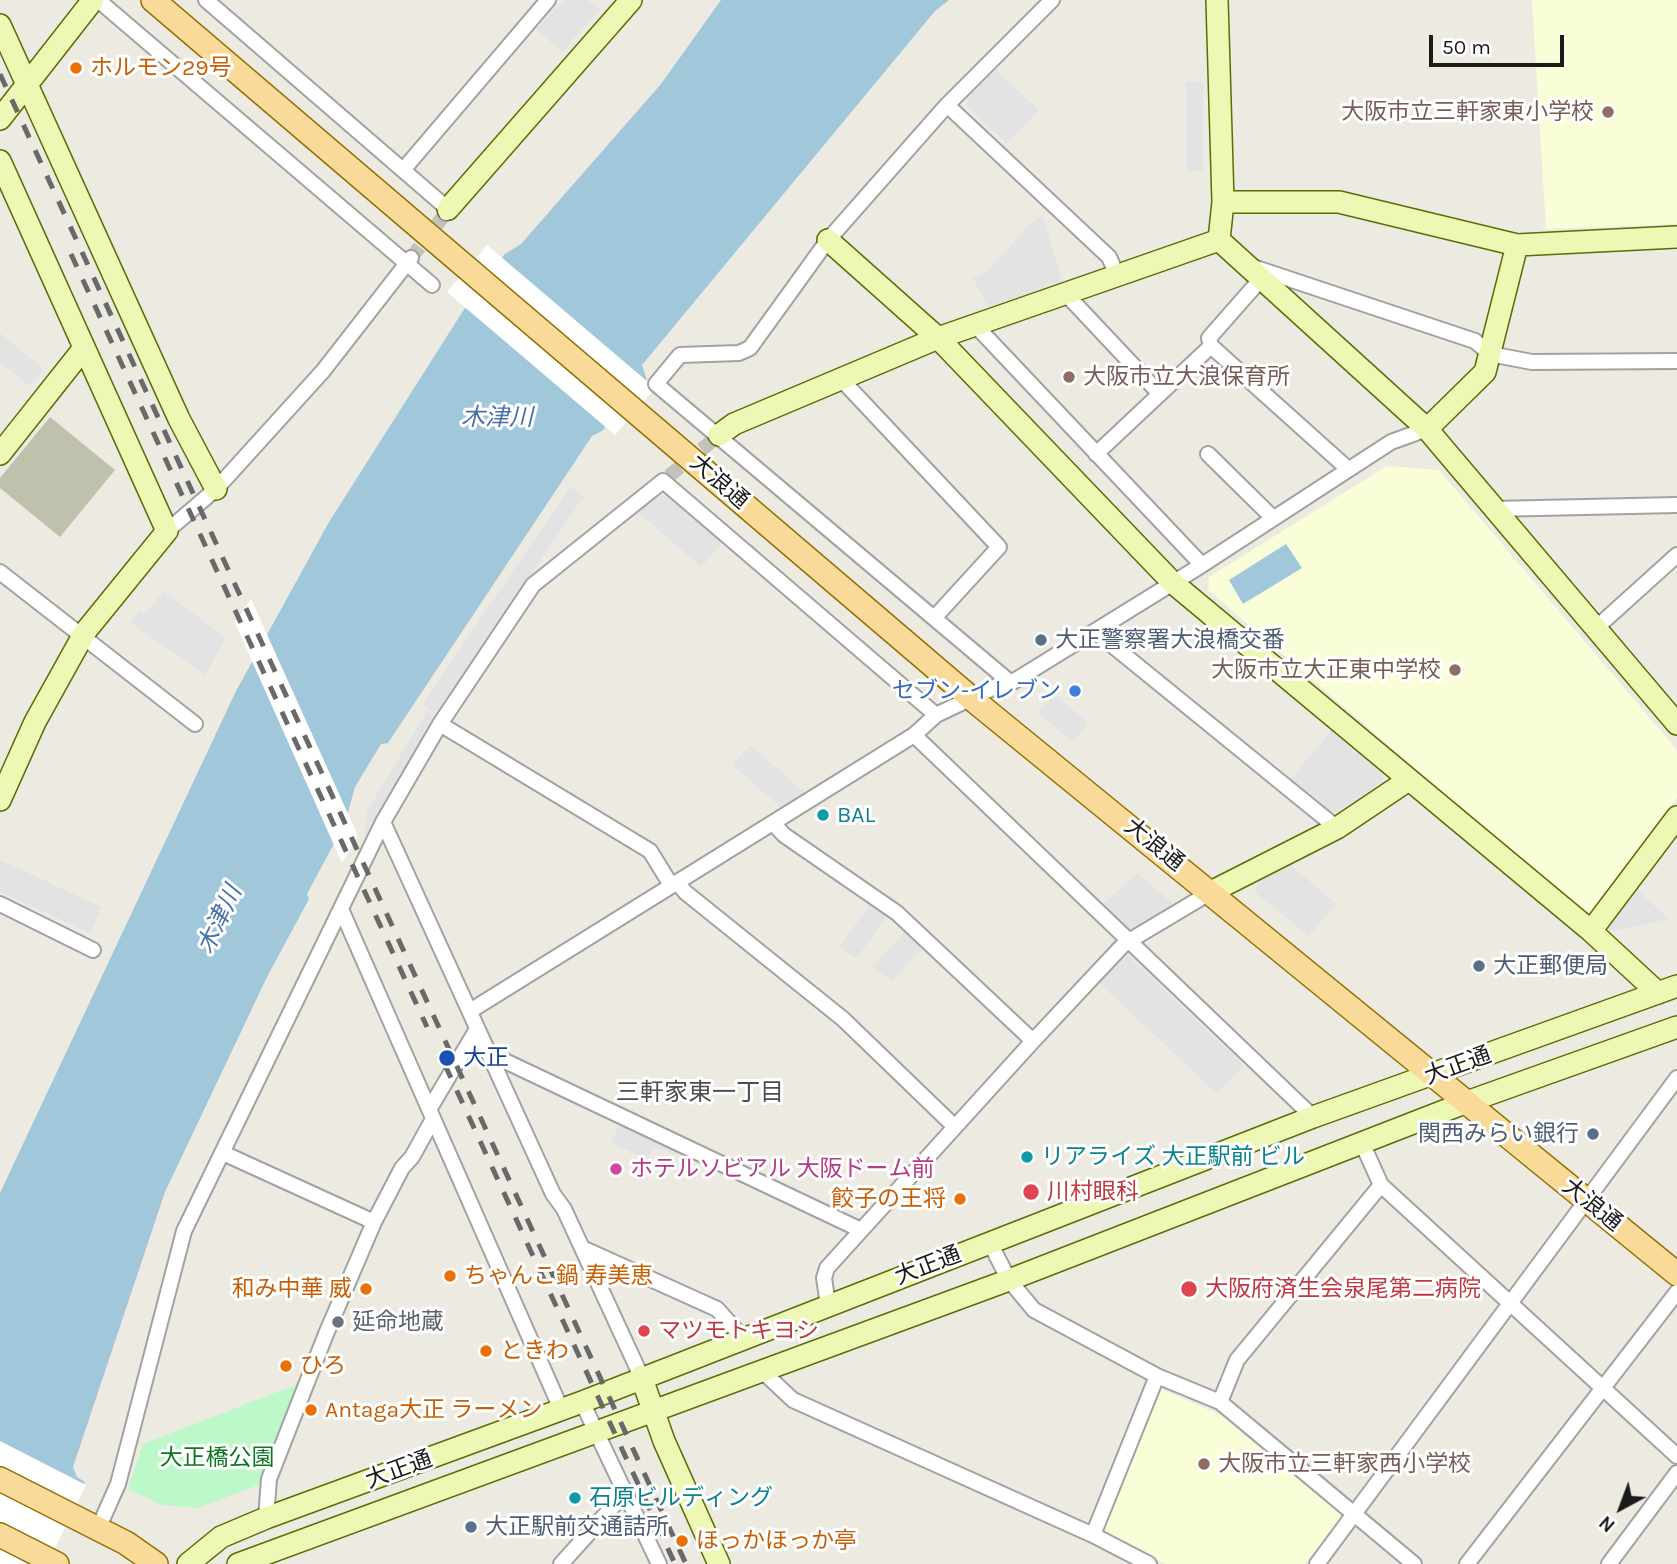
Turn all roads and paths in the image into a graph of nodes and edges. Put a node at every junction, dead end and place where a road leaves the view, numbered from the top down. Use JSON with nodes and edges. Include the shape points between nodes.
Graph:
{"nodes":[{"id":1,"x":95,"y":0,"type":"edge"},
{"id":2,"x":153,"y":0,"type":"edge"},
{"id":3,"x":206,"y":0,"type":"edge"},
{"id":4,"x":548,"y":0,"type":"edge"},
{"id":5,"x":631,"y":0,"type":"edge"},
{"id":6,"x":1052,"y":0,"type":"edge"},
{"id":7,"x":1217,"y":0,"type":"edge"},
{"id":8,"x":0,"y":25,"type":"edge"},
{"id":9,"x":26,"y":86,"type":"junction"},
{"id":10,"x":947,"y":105,"type":"junction"},
{"id":11,"x":0,"y":120,"type":"edge"},
{"id":12,"x":0,"y":161,"type":"edge"},
{"id":13,"x":403,"y":170,"type":"junction"},
{"id":14,"x":1223,"y":202,"type":"junction"},
{"id":15,"x":447,"y":211,"type":"joint"},
{"id":16,"x":1677,"y":237,"type":"edge"},
{"id":17,"x":828,"y":240,"type":"junction"},
{"id":18,"x":1219,"y":240,"type":"junction"},
{"id":19,"x":1517,"y":245,"type":"junction"},
{"id":20,"x":409,"y":261,"type":"junction"},
{"id":21,"x":1245,"y":264,"type":"junction"},
{"id":22,"x":1117,"y":275,"type":"junction"},
{"id":23,"x":1261,"y":279,"type":"junction"},
{"id":24,"x":432,"y":285,"type":"dead end"},
{"id":25,"x":1065,"y":293,"type":"junction"},
{"id":26,"x":976,"y":326,"type":"junction"},
{"id":27,"x":938,"y":338,"type":"junction"},
{"id":28,"x":1212,"y":346,"type":"junction"},
{"id":29,"x":84,"y":348,"type":"junction"},
{"id":30,"x":1490,"y":354,"type":"junction"},
{"id":31,"x":1677,"y":361,"type":"edge"},
{"id":32,"x":841,"y":379,"type":"junction"},
{"id":33,"x":1160,"y":394,"type":"junction"},
{"id":34,"x":1427,"y":429,"type":"junction"},
{"id":35,"x":715,"y":438,"type":"junction"},
{"id":36,"x":0,"y":454,"type":"edge"},
{"id":37,"x":1096,"y":454,"type":"junction"},
{"id":38,"x":1208,"y":454,"type":"dead end"},
{"id":39,"x":1348,"y":469,"type":"junction"},
{"id":40,"x":216,"y":489,"type":"junction"},
{"id":41,"x":1677,"y":505,"type":"edge"},
{"id":42,"x":1492,"y":509,"type":"junction"},
{"id":43,"x":1272,"y":517,"type":"junction"},
{"id":44,"x":167,"y":531,"type":"junction"},
{"id":45,"x":1677,"y":555,"type":"edge"},
{"id":46,"x":1202,"y":565,"type":"junction"},
{"id":47,"x":0,"y":572,"type":"edge"},
{"id":48,"x":1173,"y":583,"type":"junction"},
{"id":49,"x":935,"y":617,"type":"junction"},
{"id":50,"x":1595,"y":629,"type":"junction"},
{"id":51,"x":1096,"y":632,"type":"junction"},
{"id":52,"x":83,"y":637,"type":"junction"},
{"id":53,"x":1011,"y":682,"type":"junction"},
{"id":54,"x":972,"y":699,"type":"junction"},
{"id":55,"x":936,"y":715,"type":"junction"},
{"id":56,"x":1676,"y":722,"type":"edge"},
{"id":57,"x":195,"y":724,"type":"dead end"},
{"id":58,"x":440,"y":724,"type":"junction"},
{"id":59,"x":914,"y":735,"type":"junction"},
{"id":60,"x":1407,"y":780,"type":"junction"},
{"id":61,"x":0,"y":800,"type":"edge"},
{"id":62,"x":1677,"y":817,"type":"edge"},
{"id":63,"x":383,"y":822,"type":"junction"},
{"id":64,"x":774,"y":824,"type":"junction"},
{"id":65,"x":1337,"y":828,"type":"junction"},
{"id":66,"x":674,"y":883,"type":"junction"},
{"id":67,"x":1211,"y":892,"type":"junction"},
{"id":68,"x":0,"y":904,"type":"edge"},
{"id":69,"x":341,"y":909,"type":"junction"},
{"id":70,"x":1591,"y":931,"type":"junction"},
{"id":71,"x":1127,"y":943,"type":"junction"},
{"id":72,"x":93,"y":950,"type":"dead end"},
{"id":73,"x":1667,"y":989,"type":"edge"},
{"id":74,"x":470,"y":1011,"type":"junction"},
{"id":75,"x":1677,"y":1027,"type":"edge"},
{"id":76,"x":477,"y":1029,"type":"junction"},
{"id":77,"x":1033,"y":1041,"type":"junction"},
{"id":78,"x":488,"y":1053,"type":"junction"},
{"id":79,"x":1435,"y":1075,"type":"junction"},
{"id":80,"x":1677,"y":1078,"type":"edge"},
{"id":81,"x":1467,"y":1102,"type":"junction"},
{"id":82,"x":432,"y":1114,"type":"junction"},
{"id":83,"x":1313,"y":1117,"type":"junction"},
{"id":84,"x":955,"y":1126,"type":"junction"},
{"id":85,"x":1362,"y":1143,"type":"junction"},
{"id":86,"x":223,"y":1153,"type":"junction"},
{"id":87,"x":1381,"y":1185,"type":"junction"},
{"id":88,"x":1587,"y":1200,"type":"junction"},
{"id":89,"x":374,"y":1222,"type":"junction"},
{"id":90,"x":861,"y":1230,"type":"junction"},
{"id":91,"x":990,"y":1243,"type":"junction"},
{"id":92,"x":582,"y":1248,"type":"junction"},
{"id":93,"x":1677,"y":1274,"type":"edge"},
{"id":94,"x":1009,"y":1280,"type":"junction"},
{"id":95,"x":1677,"y":1292,"type":"edge"},
{"id":96,"x":1510,"y":1304,"type":"junction"},
{"id":97,"x":828,"y":1305,"type":"junction"},
{"id":98,"x":743,"y":1338,"type":"junction"},
{"id":99,"x":761,"y":1370,"type":"junction"},
{"id":100,"x":641,"y":1376,"type":"junction"},
{"id":101,"x":1157,"y":1376,"type":"junction"},
{"id":102,"x":1602,"y":1389,"type":"junction"},
{"id":103,"x":582,"y":1402,"type":"junction"},
{"id":104,"x":1220,"y":1402,"type":"junction"},
{"id":105,"x":561,"y":1409,"type":"junction"},
{"id":106,"x":653,"y":1412,"type":"junction"},
{"id":107,"x":596,"y":1432,"type":"junction"},
{"id":108,"x":1677,"y":1456,"type":"edge"},
{"id":109,"x":1677,"y":1473,"type":"edge"},
{"id":110,"x":0,"y":1479,"type":"edge"},
{"id":111,"x":624,"y":1494,"type":"junction"},
{"id":112,"x":1355,"y":1512,"type":"junction"},
{"id":113,"x":266,"y":1518,"type":"junction"},
{"id":114,"x":98,"y":1529,"type":"junction"},
{"id":115,"x":0,"y":1535,"type":"edge"},
{"id":116,"x":1093,"y":1535,"type":"junction"},
{"id":117,"x":53,"y":1562,"type":"edge"},
{"id":118,"x":156,"y":1564,"type":"edge"},
{"id":119,"x":188,"y":1564,"type":"edge"},
{"id":120,"x":238,"y":1564,"type":"edge"},
{"id":121,"x":562,"y":1564,"type":"edge"},
{"id":122,"x":659,"y":1564,"type":"edge"},
{"id":123,"x":719,"y":1564,"type":"edge"},
{"id":124,"x":1149,"y":1564,"type":"edge"},
{"id":125,"x":1317,"y":1564,"type":"edge"},
{"id":126,"x":1414,"y":1564,"type":"edge"},
{"id":127,"x":1467,"y":1564,"type":"edge"},
{"id":128,"x":1609,"y":1564,"type":"edge"}],
"edges":[{"from":1,"to":9,"type":"street"},
{"from":1,"to":20,"type":"street"},
{"from":2,"to":54,"type":"main road","name":"大浪通"},
{"from":3,"to":13,"type":"street"},
{"from":4,"to":13,"type":"street"},
{"from":5,"to":15,"type":"street"},
{"from":6,"to":10,"type":"street"},
{"from":7,"to":14,"type":"street"},
{"from":8,"to":9,"type":"street"},
{"from":9,"to":11,"type":"street"},
{"from":9,"to":40,"type":"street","via":[[179,419]]},
{"from":10,"to":17,"type":"street"},
{"from":10,"to":22,"type":"street","via":[[1109,257]]},
{"from":12,"to":29,"type":"street"},
{"from":13,"to":15,"type":"street"},
{"from":14,"to":18,"type":"street"},
{"from":14,"to":19,"type":"street","via":[[1339,202]]},
{"from":16,"to":19,"type":"street"},
{"from":17,"to":27,"type":"street"},
{"from":17,"to":35,"type":"street","via":[[750,348],[739,353],[680,355],[656,384]]},
{"from":18,"to":21,"type":"street"},
{"from":18,"to":22,"type":"street"},
{"from":19,"to":30,"type":"street"},
{"from":20,"to":24,"type":"street"},
{"from":20,"to":40,"type":"street","via":[[323,371]]},
{"from":21,"to":23,"type":"street"},
{"from":21,"to":30,"type":"street","via":[[1475,341]]},
{"from":22,"to":25,"type":"street"},
{"from":23,"to":28,"type":"street","via":[[1209,338]]},
{"from":23,"to":34,"type":"street"},
{"from":25,"to":26,"type":"street"},
{"from":25,"to":33,"type":"street"},
{"from":26,"to":27,"type":"street"},
{"from":26,"to":37,"type":"street"},
{"from":27,"to":32,"type":"street"},
{"from":27,"to":48,"type":"street"},
{"from":28,"to":33,"type":"street"},
{"from":28,"to":39,"type":"street"},
{"from":29,"to":36,"type":"street"},
{"from":29,"to":44,"type":"street"},
{"from":30,"to":31,"type":"street","via":[[1532,362]]},
{"from":30,"to":34,"type":"street","via":[[1485,372]]},
{"from":32,"to":35,"type":"street","via":[[734,424]]},
{"from":32,"to":49,"type":"street","via":[[999,547]]},
{"from":33,"to":37,"type":"street"},
{"from":34,"to":39,"type":"street","via":[[1391,442]]},
{"from":34,"to":42,"type":"street"},
{"from":35,"to":49,"type":"street"},
{"from":37,"to":46,"type":"street"},
{"from":38,"to":43,"type":"street"},
{"from":39,"to":43,"type":"street"},
{"from":40,"to":44,"type":"street"},
{"from":41,"to":42,"type":"street"},
{"from":42,"to":50,"type":"street"},
{"from":43,"to":46,"type":"street"},
{"from":44,"to":52,"type":"street"},
{"from":45,"to":50,"type":"street"},
{"from":46,"to":48,"type":"street"},
{"from":47,"to":52,"type":"street"},
{"from":48,"to":51,"type":"street"},
{"from":48,"to":60,"type":"street"},
{"from":49,"to":53,"type":"street"},
{"from":50,"to":56,"type":"street"},
{"from":51,"to":53,"type":"street"},
{"from":51,"to":65,"type":"street"},
{"from":52,"to":57,"type":"street"},
{"from":52,"to":61,"type":"street","via":[[35,722]]},
{"from":53,"to":54,"type":"street"},
{"from":54,"to":55,"type":"street"},
{"from":54,"to":67,"type":"main road","name":"大浪通"},
{"from":55,"to":58,"type":"street","via":[[666,478],[533,585]]},
{"from":55,"to":59,"type":"street"},
{"from":58,"to":63,"type":"street"},
{"from":58,"to":66,"type":"street","via":[[650,851]]},
{"from":59,"to":64,"type":"street"},
{"from":59,"to":71,"type":"street"},
{"from":60,"to":65,"type":"street"},
{"from":60,"to":70,"type":"street"},
{"from":62,"to":70,"type":"street"},
{"from":63,"to":69,"type":"street"},
{"from":63,"to":74,"type":"street"},
{"from":64,"to":66,"type":"street"},
{"from":64,"to":77,"type":"street","via":[[897,914]]},
{"from":65,"to":67,"type":"street"},
{"from":66,"to":74,"type":"street"},
{"from":66,"to":84,"type":"street","via":[[843,1019]]},
{"from":67,"to":71,"type":"street"},
{"from":67,"to":79,"type":"main road","name":"大浪通"},
{"from":68,"to":72,"type":"street"},
{"from":69,"to":82,"type":"street"},
{"from":69,"to":86,"type":"street"},
{"from":70,"to":73,"type":"street"},
{"from":71,"to":77,"type":"street"},
{"from":71,"to":83,"type":"street"},
{"from":73,"to":79,"type":"street","name":"大正通"},
{"from":74,"to":76,"type":"street"},
{"from":75,"to":81,"type":"street","name":"大正通"},
{"from":76,"to":78,"type":"street"},
{"from":76,"to":82,"type":"street"},
{"from":77,"to":84,"type":"street"},
{"from":78,"to":90,"type":"street"},
{"from":78,"to":92,"type":"street"},
{"from":79,"to":81,"type":"main road","name":"大浪通"},
{"from":79,"to":83,"type":"street","name":"大正通"},
{"from":80,"to":88,"type":"street"},
{"from":81,"to":85,"type":"street","name":"大正通"},
{"from":81,"to":88,"type":"main road","name":"大浪通"},
{"from":82,"to":89,"type":"street"},
{"from":82,"to":105,"type":"street"},
{"from":83,"to":91,"type":"street","name":"大正通"},
{"from":84,"to":90,"type":"street"},
{"from":85,"to":87,"type":"street"},
{"from":85,"to":94,"type":"street","name":"大正通"},
{"from":86,"to":89,"type":"street"},
{"from":86,"to":114,"type":"street","via":[[184,1231],[118,1484]]},
{"from":87,"to":96,"type":"street"},
{"from":87,"to":104,"type":"street","via":[[1237,1360]]},
{"from":88,"to":93,"type":"main road","name":"大浪通"},
{"from":88,"to":96,"type":"street"},
{"from":89,"to":113,"type":"street","via":[[269,1479]]},
{"from":90,"to":97,"type":"street","via":[[827,1268]]},
{"from":91,"to":94,"type":"street"},
{"from":91,"to":97,"type":"street","name":"大正通"},
{"from":92,"to":98,"type":"street","via":[[717,1309]]},
{"from":92,"to":100,"type":"street"},
{"from":94,"to":99,"type":"street","name":"大正通"},
{"from":94,"to":101,"type":"street","via":[[1034,1310]]},
{"from":95,"to":102,"type":"street"},
{"from":96,"to":102,"type":"street"},
{"from":96,"to":112,"type":"street"},
{"from":97,"to":98,"type":"street","name":"大正通"},
{"from":98,"to":100,"type":"street","name":"大正通"},
{"from":99,"to":106,"type":"street","name":"大正通"},
{"from":99,"to":116,"type":"street","via":[[793,1400]]},
{"from":100,"to":103,"type":"street","name":"大正通"},
{"from":100,"to":106,"type":"street"},
{"from":101,"to":104,"type":"street"},
{"from":101,"to":116,"type":"street"},
{"from":102,"to":108,"type":"street"},
{"from":102,"to":127,"type":"street"},
{"from":103,"to":105,"type":"street","name":"大正通"},
{"from":103,"to":107,"type":"street"},
{"from":104,"to":112,"type":"street"},
{"from":105,"to":113,"type":"street","name":"大正通"},
{"from":106,"to":107,"type":"street","name":"大正通"},
{"from":106,"to":123,"type":"street"},
{"from":107,"to":111,"type":"street"},
{"from":107,"to":120,"type":"street","name":"大正通"},
{"from":109,"to":128,"type":"street"},
{"from":110,"to":114,"type":"main road"},
{"from":111,"to":121,"type":"street"},
{"from":111,"to":122,"type":"street"},
{"from":112,"to":125,"type":"street"},
{"from":112,"to":126,"type":"street"},
{"from":113,"to":119,"type":"street","name":"大正通","via":[[221,1537]]},
{"from":114,"to":118,"type":"main road"},
{"from":115,"to":117,"type":"main road"},
{"from":116,"to":124,"type":"street"}]}
